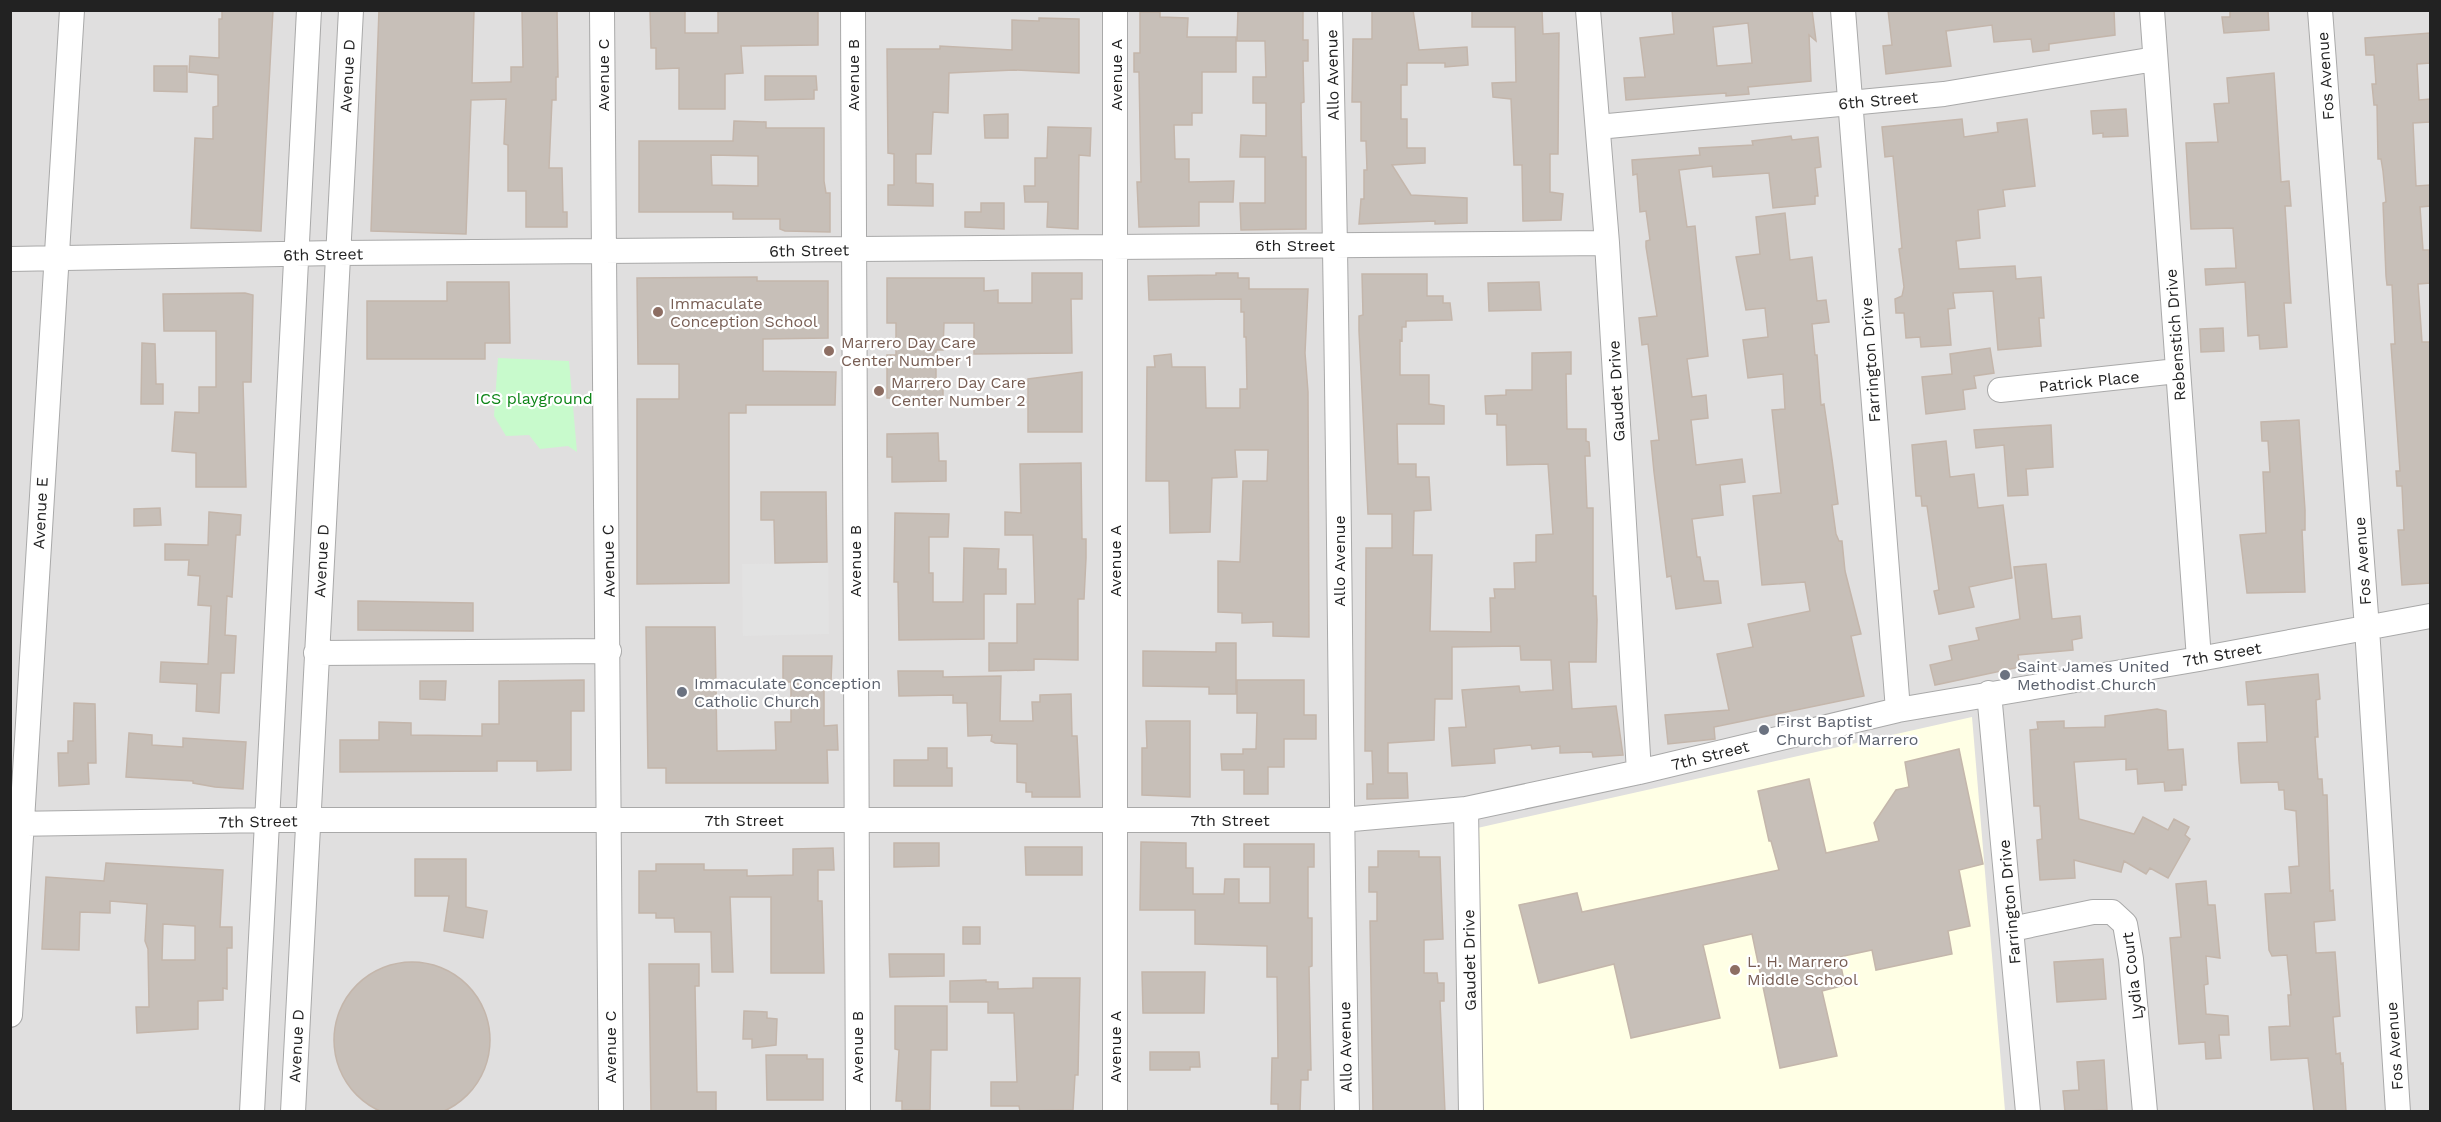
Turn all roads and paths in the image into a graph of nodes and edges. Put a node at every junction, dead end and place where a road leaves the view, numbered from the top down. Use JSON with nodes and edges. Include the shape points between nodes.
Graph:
{"nodes":[{"id":1,"x":72,"y":10,"type":"edge"},
{"id":2,"x":309,"y":10,"type":"edge"},
{"id":3,"x":351,"y":10,"type":"edge"},
{"id":4,"x":602,"y":10,"type":"edge"},
{"id":5,"x":853,"y":10,"type":"edge"},
{"id":6,"x":1115,"y":10,"type":"edge"},
{"id":7,"x":1330,"y":10,"type":"edge"},
{"id":8,"x":1588,"y":10,"type":"edge"},
{"id":9,"x":1843,"y":10,"type":"edge"},
{"id":10,"x":2152,"y":10,"type":"edge"},
{"id":11,"x":2320,"y":10,"type":"edge"},
{"id":12,"x":2156,"y":59,"type":"junction"},
{"id":13,"x":1851,"y":102,"type":"junction"},
{"id":14,"x":1598,"y":127,"type":"junction"},
{"id":15,"x":1607,"y":243,"type":"junction"},
{"id":16,"x":1336,"y":244,"type":"junction"},
{"id":17,"x":1117,"y":246,"type":"junction"},
{"id":18,"x":854,"y":250,"type":"junction"},
{"id":19,"x":337,"y":253,"type":"junction"},
{"id":20,"x":603,"y":253,"type":"junction"},
{"id":21,"x":295,"y":254,"type":"junction"},
{"id":22,"x":10,"y":259,"type":"edge"},
{"id":23,"x":55,"y":259,"type":"junction"},
{"id":24,"x":2177,"y":371,"type":"junction"},
{"id":25,"x":2000,"y":390,"type":"dead end"},
{"id":26,"x":2430,"y":616,"type":"edge"},
{"id":27,"x":2367,"y":628,"type":"junction"},
{"id":28,"x":609,"y":651,"type":"junction"},
{"id":29,"x":316,"y":652,"type":"junction"},
{"id":30,"x":2199,"y":659,"type":"junction"},
{"id":31,"x":1989,"y":693,"type":"junction"},
{"id":32,"x":1898,"y":710,"type":"junction"},
{"id":33,"x":1640,"y":772,"type":"junction"},
{"id":34,"x":1466,"y":809,"type":"junction"},
{"id":35,"x":857,"y":819,"type":"junction"},
{"id":36,"x":1114,"y":819,"type":"junction"},
{"id":37,"x":266,"y":820,"type":"junction"},
{"id":38,"x":307,"y":820,"type":"junction"},
{"id":39,"x":1341,"y":820,"type":"junction"},
{"id":40,"x":608,"y":821,"type":"junction"},
{"id":41,"x":16,"y":824,"type":"edge"},
{"id":42,"x":2012,"y":929,"type":"junction"},
{"id":43,"x":10,"y":1015,"type":"edge"},
{"id":44,"x":252,"y":1112,"type":"edge"},
{"id":45,"x":293,"y":1112,"type":"edge"},
{"id":46,"x":611,"y":1112,"type":"edge"},
{"id":47,"x":858,"y":1112,"type":"edge"},
{"id":48,"x":1115,"y":1112,"type":"edge"},
{"id":49,"x":1347,"y":1112,"type":"edge"},
{"id":50,"x":1471,"y":1112,"type":"edge"},
{"id":51,"x":2028,"y":1112,"type":"edge"},
{"id":52,"x":2145,"y":1112,"type":"edge"},
{"id":53,"x":2398,"y":1112,"type":"edge"}],
"edges":[{"from":1,"to":23,"type":"street","name":"Avenue E"},
{"from":2,"to":21,"type":"street"},
{"from":3,"to":19,"type":"street","name":"Avenue D"},
{"from":4,"to":20,"type":"street","name":"Avenue C"},
{"from":5,"to":18,"type":"street","name":"Avenue B"},
{"from":6,"to":17,"type":"street","name":"Avenue A"},
{"from":7,"to":16,"type":"street","name":"Allo Avenue"},
{"from":8,"to":14,"type":"street","name":"Gaudet Drive"},
{"from":9,"to":13,"type":"street","name":"Farrington Drive"},
{"from":10,"to":12,"type":"street","name":"Rebenstich Drive"},
{"from":11,"to":27,"type":"street","name":"Fos Avenue"},
{"from":12,"to":13,"type":"street","name":"6th Street","via":[[1944,94]]},
{"from":12,"to":24,"type":"street","name":"Rebenstich Drive"},
{"from":13,"to":14,"type":"street","name":"6th Street"},
{"from":13,"to":32,"type":"street","name":"Farrington Drive"},
{"from":14,"to":15,"type":"street","name":"Gaudet Drive"},
{"from":15,"to":16,"type":"street","name":"6th Street"},
{"from":15,"to":33,"type":"street","name":"Gaudet Drive"},
{"from":16,"to":17,"type":"street","name":"6th Street"},
{"from":16,"to":39,"type":"street","name":"Allo Avenue"},
{"from":17,"to":18,"type":"street","name":"6th Street"},
{"from":17,"to":36,"type":"street","name":"Avenue A"},
{"from":18,"to":20,"type":"street","name":"6th Street"},
{"from":18,"to":35,"type":"street","name":"Avenue B"},
{"from":19,"to":20,"type":"street","name":"6th Street"},
{"from":19,"to":21,"type":"street","name":"6th Street"},
{"from":19,"to":29,"type":"street","name":"Avenue D"},
{"from":20,"to":28,"type":"street","name":"Avenue C"},
{"from":21,"to":23,"type":"street","name":"6th Street"},
{"from":21,"to":37,"type":"street"},
{"from":22,"to":23,"type":"street","name":"6th Street"},
{"from":23,"to":41,"type":"street","name":"Avenue E"},
{"from":24,"to":25,"type":"street","name":"Patrick Place"},
{"from":24,"to":30,"type":"street","name":"Rebenstich Drive"},
{"from":26,"to":27,"type":"street","name":"7th Street"},
{"from":27,"to":30,"type":"street","name":"7th Street"},
{"from":27,"to":53,"type":"street","name":"Fos Avenue"},
{"from":28,"to":29,"type":"street"},
{"from":28,"to":40,"type":"street","name":"Avenue C"},
{"from":29,"to":38,"type":"street","name":"Avenue D"},
{"from":30,"to":31,"type":"street","name":"7th Street"},
{"from":31,"to":32,"type":"street","name":"7th Street"},
{"from":31,"to":42,"type":"street","name":"Farrington Drive"},
{"from":32,"to":33,"type":"street","name":"7th Street"},
{"from":33,"to":34,"type":"street","name":"7th Street"},
{"from":34,"to":39,"type":"street","name":"7th Street"},
{"from":34,"to":50,"type":"street","name":"Gaudet Drive"},
{"from":35,"to":36,"type":"street","name":"7th Street"},
{"from":35,"to":40,"type":"street","name":"7th Street"},
{"from":35,"to":47,"type":"street","name":"Avenue B"},
{"from":36,"to":39,"type":"street","name":"7th Street"},
{"from":36,"to":48,"type":"street","name":"Avenue A"},
{"from":37,"to":38,"type":"street","name":"7th Street"},
{"from":37,"to":41,"type":"street","name":"7th Street"},
{"from":37,"to":44,"type":"street"},
{"from":38,"to":40,"type":"street","name":"7th Street"},
{"from":38,"to":45,"type":"street","name":"Avenue D"},
{"from":39,"to":49,"type":"street","name":"Allo Avenue"},
{"from":40,"to":46,"type":"street","name":"Avenue C"},
{"from":41,"to":43,"type":"street","name":"Avenue E"},
{"from":42,"to":51,"type":"street","name":"Farrington Drive"},
{"from":42,"to":52,"type":"street","name":"Lydia Court","via":[[2093,912],[2112,912],[2126,924]]}]}
